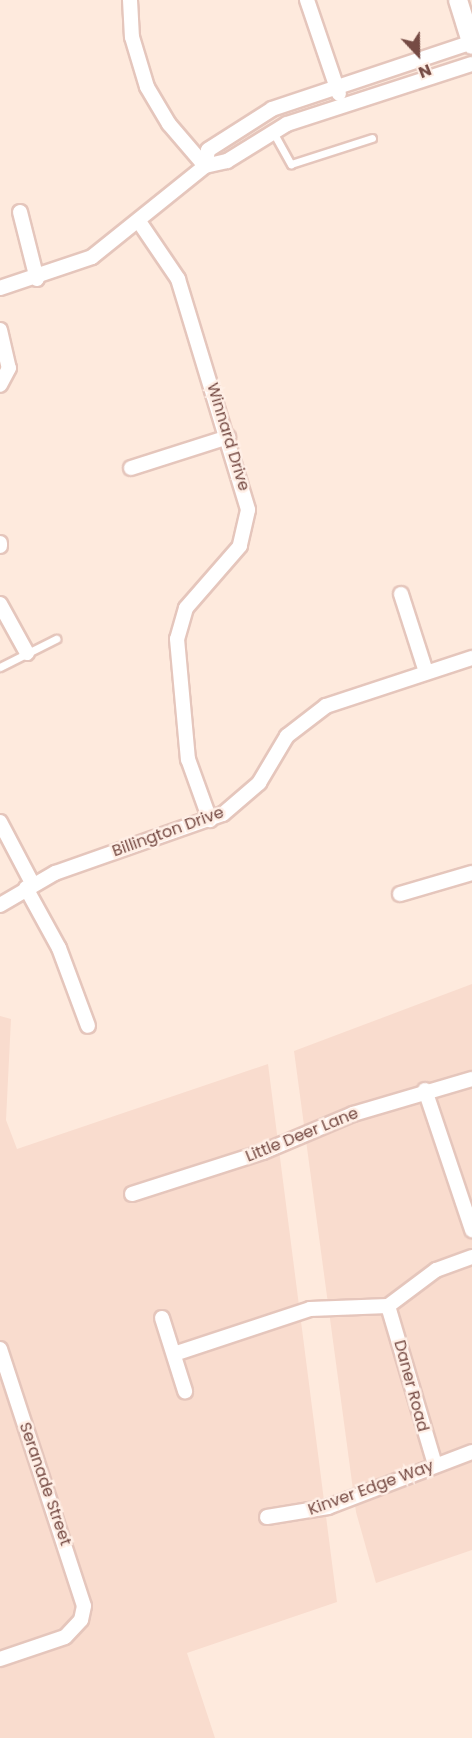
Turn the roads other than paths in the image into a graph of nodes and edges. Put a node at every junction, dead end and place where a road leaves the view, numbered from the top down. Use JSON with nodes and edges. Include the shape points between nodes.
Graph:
{"nodes":[{"id":1,"x":130,"y":0,"type":"edge"},
{"id":2,"x":308,"y":0,"type":"edge"},
{"id":3,"x":458,"y":0,"type":"edge"},
{"id":4,"x":472,"y":43,"type":"edge"},
{"id":5,"x":472,"y":64,"type":"edge"},
{"id":6,"x":336,"y":87,"type":"junction"},
{"id":7,"x":343,"y":107,"type":"junction"},
{"id":8,"x":273,"y":132,"type":"junction"},
{"id":9,"x":372,"y":138,"type":"dead end"},
{"id":10,"x":205,"y":166,"type":"junction"},
{"id":11,"x":20,"y":212,"type":"dead end"},
{"id":12,"x":140,"y":223,"type":"junction"},
{"id":13,"x":37,"y":279,"type":"junction"},
{"id":14,"x":0,"y":288,"type":"edge"},
{"id":15,"x":0,"y":330,"type":"edge"},
{"id":16,"x":0,"y":386,"type":"edge"},
{"id":17,"x":228,"y":437,"type":"junction"},
{"id":18,"x":131,"y":468,"type":"dead end"},
{"id":19,"x":401,"y":594,"type":"dead end"},
{"id":20,"x":0,"y":604,"type":"edge"},
{"id":21,"x":56,"y":639,"type":"dead end"},
{"id":22,"x":27,"y":653,"type":"junction"},
{"id":23,"x":472,"y":658,"type":"edge"},
{"id":24,"x":0,"y":667,"type":"edge"},
{"id":25,"x":426,"y":672,"type":"junction"},
{"id":26,"x":210,"y":820,"type":"junction"},
{"id":27,"x":0,"y":822,"type":"edge"},
{"id":28,"x":472,"y":873,"type":"edge"},
{"id":29,"x":29,"y":885,"type":"junction"},
{"id":30,"x":400,"y":894,"type":"dead end"},
{"id":31,"x":0,"y":905,"type":"edge"},
{"id":32,"x":88,"y":1026,"type":"dead end"},
{"id":33,"x":472,"y":1078,"type":"edge"},
{"id":34,"x":425,"y":1090,"type":"junction"},
{"id":35,"x":132,"y":1194,"type":"dead end"},
{"id":36,"x":472,"y":1230,"type":"edge"},
{"id":37,"x":472,"y":1257,"type":"edge"},
{"id":38,"x":388,"y":1306,"type":"junction"},
{"id":39,"x":162,"y":1318,"type":"dead end"},
{"id":40,"x":0,"y":1349,"type":"edge"},
{"id":41,"x":174,"y":1354,"type":"junction"},
{"id":42,"x":185,"y":1391,"type":"dead end"},
{"id":43,"x":472,"y":1452,"type":"edge"},
{"id":44,"x":435,"y":1465,"type":"junction"},
{"id":45,"x":267,"y":1517,"type":"dead end"},
{"id":46,"x":0,"y":1659,"type":"edge"}],
"edges":[{"from":1,"to":10,"type":"street","via":[[132,37],[147,87],[169,124]]},
{"from":2,"to":6,"type":"street"},
{"from":3,"to":4,"type":"street"},
{"from":4,"to":6,"type":"street"},
{"from":5,"to":7,"type":"street"},
{"from":6,"to":7,"type":"street"},
{"from":6,"to":10,"type":"street","via":[[272,109],[230,134],[208,150]]},
{"from":7,"to":8,"type":"street"},
{"from":8,"to":9,"type":"lane","via":[[291,164]]},
{"from":8,"to":10,"type":"street","via":[[227,161]]},
{"from":10,"to":12,"type":"street"},
{"from":11,"to":13,"type":"street"},
{"from":12,"to":13,"type":"street","via":[[92,257]]},
{"from":12,"to":17,"type":"street","name":"Winnard Drive","via":[[178,279]]},
{"from":13,"to":14,"type":"street"},
{"from":15,"to":16,"type":"street","via":[[9,368]]},
{"from":17,"to":18,"type":"street"},
{"from":17,"to":26,"type":"street","name":"Winnard Drive","via":[[246,490],[247,529],[229,562],[186,608],[177,639],[188,759]]},
{"from":19,"to":25,"type":"street"},
{"from":20,"to":22,"type":"street"},
{"from":21,"to":22,"type":"lane"},
{"from":22,"to":24,"type":"lane"},
{"from":23,"to":25,"type":"street","name":"Billington Drive"},
{"from":25,"to":26,"type":"street","name":"Billington Drive","via":[[313,714],[287,736],[245,799]]},
{"from":26,"to":29,"type":"street","name":"Billington Drive"},
{"from":27,"to":29,"type":"street"},
{"from":28,"to":30,"type":"street"},
{"from":29,"to":31,"type":"street","name":"Billington Drive"},
{"from":29,"to":32,"type":"street","via":[[59,948]]},
{"from":33,"to":34,"type":"street","name":"Little Deer Lane"},
{"from":34,"to":35,"type":"street","name":"Little Deer Lane"},
{"from":34,"to":36,"type":"street"},
{"from":37,"to":38,"type":"street","via":[[436,1270]]},
{"from":38,"to":41,"type":"street","via":[[310,1309]]},
{"from":38,"to":44,"type":"street","name":"Daner Road"},
{"from":39,"to":41,"type":"street"},
{"from":40,"to":46,"type":"street","name":"Seranade Street","via":[[82,1592],[81,1620],[65,1637]]},
{"from":41,"to":42,"type":"street"},
{"from":43,"to":44,"type":"street","name":"Kinver Edge Way"},
{"from":44,"to":45,"type":"street","name":"Kinver Edge Way","via":[[316,1511]]}]}
